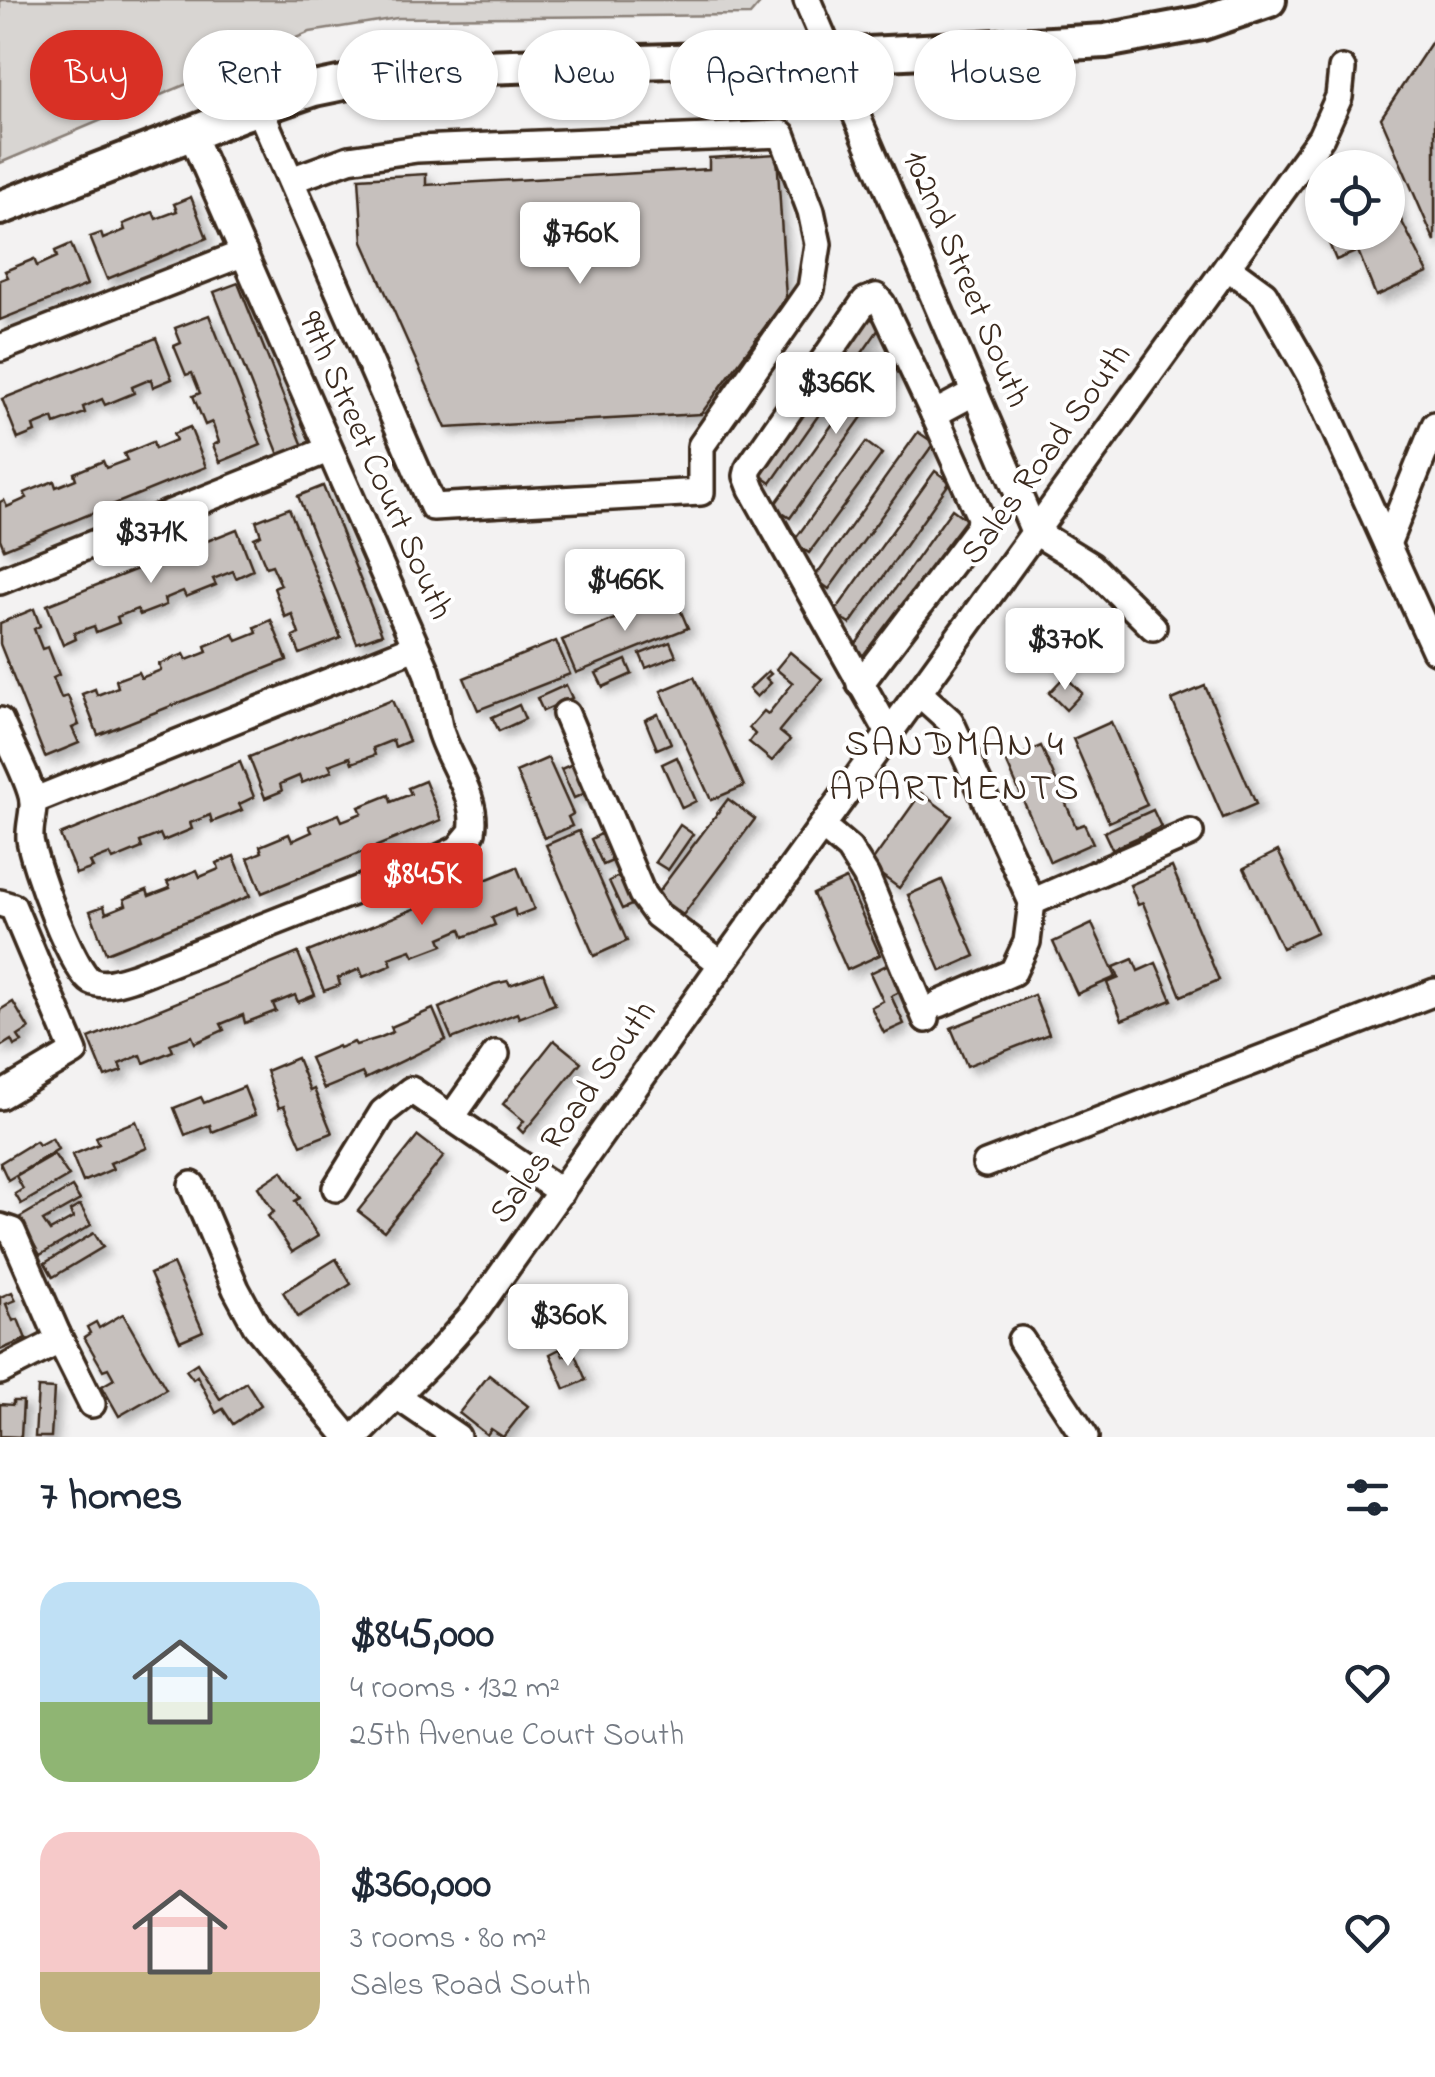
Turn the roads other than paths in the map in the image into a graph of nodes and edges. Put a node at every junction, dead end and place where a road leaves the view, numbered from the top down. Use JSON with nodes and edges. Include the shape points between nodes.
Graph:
{"nodes":[{"id":1,"x":807,"y":0,"type":"edge"},
{"id":2,"x":1270,"y":0,"type":"edge"},
{"id":3,"x":820,"y":30,"type":"edge"},
{"id":4,"x":894,"y":53,"type":"edge"},
{"id":5,"x":670,"y":61,"type":"edge"},
{"id":6,"x":1342,"y":68,"type":"dead end"},
{"id":7,"x":317,"y":89,"type":"edge"},
{"id":8,"x":228,"y":120,"type":"edge"},
{"id":9,"x":264,"y":120,"type":"edge"},
{"id":10,"x":858,"y":120,"type":"edge"},
{"id":11,"x":191,"y":134,"type":"junction"},
{"id":12,"x":291,"y":180,"type":"junction"},
{"id":13,"x":0,"y":208,"type":"edge"},
{"id":14,"x":244,"y":253,"type":"junction"},
{"id":15,"x":1227,"y":267,"type":"junction"},
{"id":16,"x":0,"y":348,"type":"edge"},
{"id":17,"x":975,"y":392,"type":"junction"},
{"id":18,"x":934,"y":414,"type":"junction"},
{"id":19,"x":1435,"y":425,"type":"edge"},
{"id":20,"x":328,"y":450,"type":"junction"},
{"id":21,"x":1034,"y":531,"type":"junction"},
{"id":22,"x":1386,"y":544,"type":"junction"},
{"id":23,"x":0,"y":581,"type":"edge"},
{"id":24,"x":1153,"y":628,"type":"dead end"},
{"id":25,"x":415,"y":647,"type":"junction"},
{"id":26,"x":1435,"y":650,"type":"edge"},
{"id":27,"x":860,"y":684,"type":"junction"},
{"id":28,"x":919,"y":693,"type":"junction"},
{"id":29,"x":566,"y":714,"type":"dead end"},
{"id":30,"x":2,"y":733,"type":"edge"},
{"id":31,"x":890,"y":733,"type":"junction"},
{"id":32,"x":33,"y":801,"type":"junction"},
{"id":33,"x":822,"y":826,"type":"junction"},
{"id":34,"x":1190,"y":834,"type":"dead end"},
{"id":35,"x":1032,"y":902,"type":"junction"},
{"id":36,"x":0,"y":904,"type":"edge"},
{"id":37,"x":722,"y":964,"type":"junction"},
{"id":38,"x":1435,"y":992,"type":"edge"},
{"id":39,"x":496,"y":1054,"type":"dead end"},
{"id":40,"x":0,"y":1096,"type":"edge"},
{"id":41,"x":452,"y":1118,"type":"junction"},
{"id":42,"x":986,"y":1164,"type":"dead end"},
{"id":43,"x":192,"y":1185,"type":"dead end"},
{"id":44,"x":336,"y":1188,"type":"dead end"},
{"id":45,"x":560,"y":1192,"type":"junction"},
{"id":46,"x":0,"y":1227,"type":"edge"},
{"id":47,"x":57,"y":1334,"type":"junction"},
{"id":48,"x":1020,"y":1340,"type":"dead end"},
{"id":49,"x":0,"y":1371,"type":"edge"},
{"id":50,"x":397,"y":1396,"type":"junction"},
{"id":51,"x":92,"y":1404,"type":"dead end"},
{"id":52,"x":348,"y":1437,"type":"edge"},
{"id":53,"x":356,"y":1437,"type":"edge"},
{"id":54,"x":458,"y":1437,"type":"edge"},
{"id":55,"x":1085,"y":1437,"type":"edge"}],
"edges":[{"from":1,"to":3,"type":"street","name":"102nd Street South"},
{"from":2,"to":4,"type":"main road","via":[[1202,23],[1105,41]]},
{"from":5,"to":7,"type":"main road","via":[[484,67]]},
{"from":6,"to":15,"type":"street","name":"Sales Road South","via":[[1339,98],[1322,137]]},
{"from":8,"to":11,"type":"main road"},
{"from":9,"to":12,"type":"street"},
{"from":10,"to":17,"type":"street","name":"102nd Street South"},
{"from":11,"to":13,"type":"main road"},
{"from":11,"to":14,"type":"street","name":"99th Street Court South"},
{"from":12,"to":12,"type":"street","via":[[433,507],[702,492],[701,446],[812,290],[818,244],[782,134],[417,149],[349,159]]},
{"from":14,"to":16,"type":"street"},
{"from":14,"to":20,"type":"street","name":"99th Street Court South"},
{"from":15,"to":21,"type":"street","name":"Sales Road South"},
{"from":15,"to":22,"type":"street","via":[[1264,294],[1310,374]]},
{"from":17,"to":18,"type":"street"},
{"from":17,"to":21,"type":"street","name":"102nd Street South"},
{"from":18,"to":27,"type":"street","via":[[979,527]]},
{"from":18,"to":27,"type":"street","via":[[876,297],[865,301],[749,468],[752,489]]},
{"from":19,"to":22,"type":"street"},
{"from":20,"to":23,"type":"street"},
{"from":20,"to":25,"type":"street","name":"99th Street Court South"},
{"from":21,"to":24,"type":"street","via":[[1092,566]]},
{"from":21,"to":28,"type":"street","name":"Sales Road South"},
{"from":22,"to":26,"type":"street"},
{"from":25,"to":32,"type":"street"},
{"from":25,"to":32,"type":"street","name":"99th Street Court South","via":[[470,806],[472,832],[448,854],[136,976],[96,983],[81,972],[40,875],[30,836]]},
{"from":27,"to":31,"type":"street"},
{"from":28,"to":31,"type":"street","name":"Sales Road South"},
{"from":28,"to":35,"type":"street","via":[[950,721]]},
{"from":29,"to":37,"type":"street","via":[[642,894],[657,916]]},
{"from":30,"to":32,"type":"street"},
{"from":31,"to":33,"type":"street","name":"Sales Road South"},
{"from":33,"to":35,"type":"street","via":[[866,876],[932,1011],[1013,972],[1027,942]]},
{"from":33,"to":37,"type":"street","name":"Sales Road South"},
{"from":34,"to":35,"type":"street"},
{"from":36,"to":40,"type":"street","via":[[13,907],[74,1052]]},
{"from":37,"to":45,"type":"street","name":"Sales Road South"},
{"from":38,"to":42,"type":"street"},
{"from":39,"to":41,"type":"street"},
{"from":41,"to":44,"type":"street","via":[[410,1090],[382,1112]]},
{"from":41,"to":45,"type":"street"},
{"from":43,"to":52,"type":"street","via":[[256,1326]]},
{"from":45,"to":50,"type":"street","name":"Sales Road South","via":[[474,1312]]},
{"from":46,"to":47,"type":"street","via":[[12,1231]]},
{"from":47,"to":49,"type":"street","via":[[46,1350]]},
{"from":47,"to":51,"type":"street"},
{"from":48,"to":55,"type":"street"},
{"from":50,"to":53,"type":"street","name":"Sales Road South"},
{"from":50,"to":54,"type":"street"}]}
